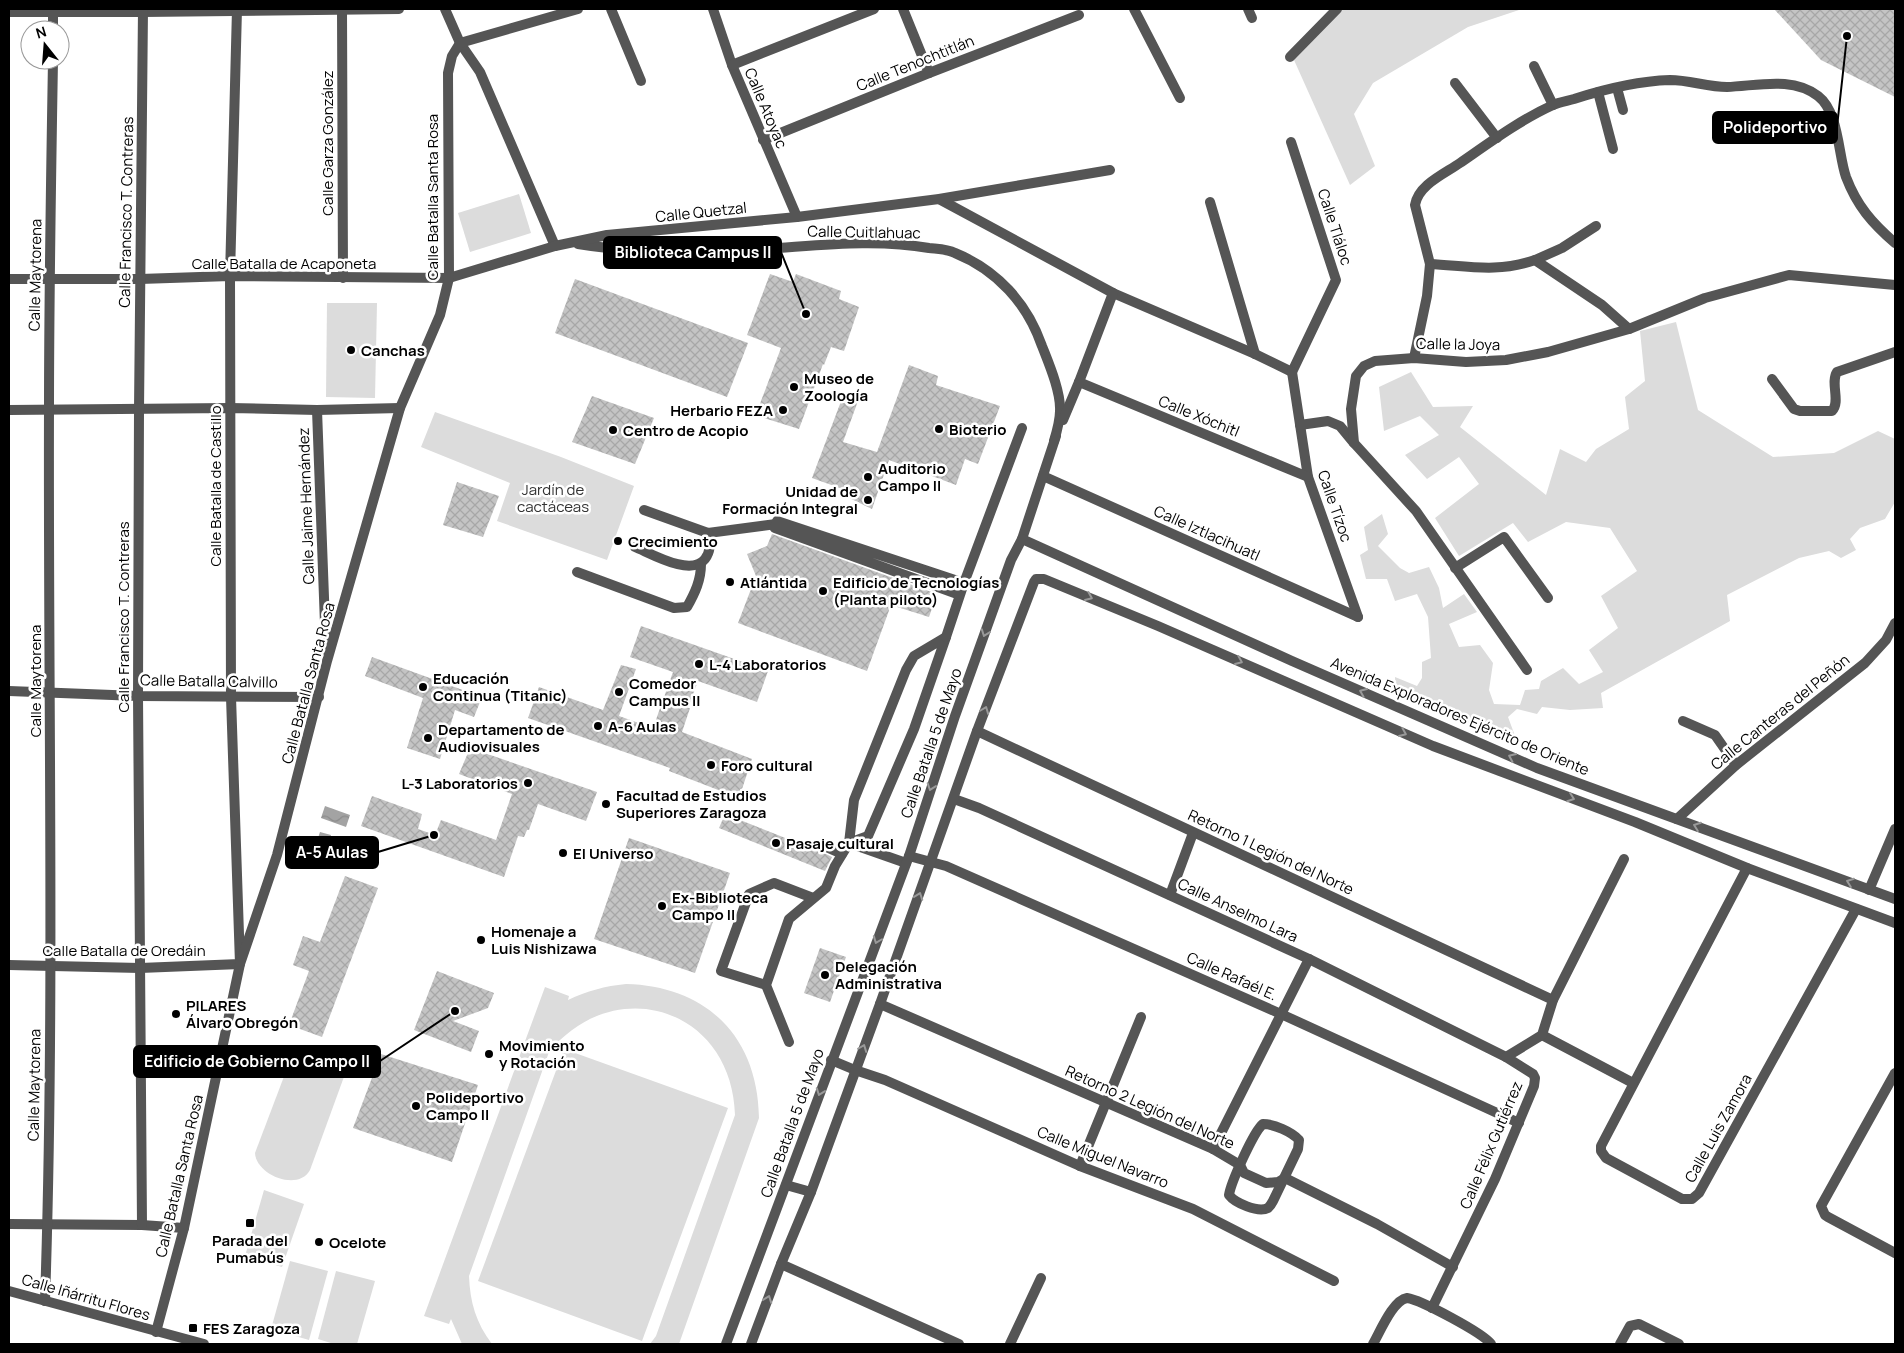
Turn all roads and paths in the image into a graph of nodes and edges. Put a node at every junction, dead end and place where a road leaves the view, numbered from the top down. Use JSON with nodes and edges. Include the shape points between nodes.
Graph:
{"nodes":[{"id":1,"x":399,"y":9,"type":"edge"},
{"id":2,"x":445,"y":9,"type":"edge"},
{"id":3,"x":578,"y":9,"type":"edge"},
{"id":4,"x":611,"y":9,"type":"edge"},
{"id":5,"x":713,"y":9,"type":"edge"},
{"id":6,"x":874,"y":9,"type":"edge"},
{"id":7,"x":903,"y":9,"type":"edge"},
{"id":8,"x":1134,"y":9,"type":"edge"},
{"id":9,"x":1337,"y":9,"type":"edge"},
{"id":10,"x":53,"y":10,"type":"edge"},
{"id":11,"x":237,"y":10,"type":"edge"},
{"id":12,"x":342,"y":10,"type":"edge"},
{"id":13,"x":143,"y":11,"type":"edge"},
{"id":14,"x":9,"y":12,"type":"edge"},
{"id":15,"x":1079,"y":15,"type":"dead end"},
{"id":16,"x":460,"y":43,"type":"junction"},
{"id":17,"x":1290,"y":57,"type":"dead end"},
{"id":18,"x":732,"y":65,"type":"junction"},
{"id":19,"x":1534,"y":66,"type":"dead end"},
{"id":20,"x":53,"y":70,"type":"edge"},
{"id":21,"x":929,"y":73,"type":"junction"},
{"id":22,"x":641,"y":81,"type":"dead end"},
{"id":23,"x":1455,"y":83,"type":"dead end"},
{"id":24,"x":1617,"y":88,"type":"junction"},
{"id":25,"x":1598,"y":92,"type":"junction"},
{"id":26,"x":1180,"y":98,"type":"dead end"},
{"id":27,"x":1553,"y":105,"type":"junction"},
{"id":28,"x":1622,"y":110,"type":"dead end"},
{"id":29,"x":1497,"y":138,"type":"junction"},
{"id":30,"x":763,"y":140,"type":"junction"},
{"id":31,"x":1291,"y":142,"type":"dead end"},
{"id":32,"x":1613,"y":149,"type":"dead end"},
{"id":33,"x":1110,"y":170,"type":"dead end"},
{"id":34,"x":940,"y":199,"type":"junction"},
{"id":35,"x":1210,"y":202,"type":"dead end"},
{"id":36,"x":797,"y":217,"type":"junction"},
{"id":37,"x":1596,"y":226,"type":"dead end"},
{"id":38,"x":1895,"y":242,"type":"edge"},
{"id":39,"x":572,"y":243,"type":"junction"},
{"id":40,"x":555,"y":246,"type":"junction"},
{"id":41,"x":1535,"y":260,"type":"junction"},
{"id":42,"x":1430,"y":264,"type":"junction"},
{"id":43,"x":230,"y":276,"type":"junction"},
{"id":44,"x":9,"y":278,"type":"edge"},
{"id":45,"x":50,"y":278,"type":"junction"},
{"id":46,"x":343,"y":278,"type":"junction"},
{"id":47,"x":448,"y":278,"type":"junction"},
{"id":48,"x":140,"y":279,"type":"junction"},
{"id":49,"x":1895,"y":285,"type":"edge"},
{"id":50,"x":1113,"y":293,"type":"junction"},
{"id":51,"x":1629,"y":329,"type":"junction"},
{"id":52,"x":1895,"y":352,"type":"edge"},
{"id":53,"x":1255,"y":354,"type":"junction"},
{"id":54,"x":1414,"y":358,"type":"junction"},
{"id":55,"x":1292,"y":372,"type":"junction"},
{"id":56,"x":1772,"y":379,"type":"dead end"},
{"id":57,"x":1079,"y":382,"type":"junction"},
{"id":58,"x":230,"y":408,"type":"junction"},
{"id":59,"x":400,"y":408,"type":"junction"},
{"id":60,"x":9,"y":410,"type":"edge"},
{"id":61,"x":48,"y":410,"type":"junction"},
{"id":62,"x":139,"y":410,"type":"junction"},
{"id":63,"x":318,"y":410,"type":"junction"},
{"id":64,"x":1300,"y":425,"type":"junction"},
{"id":65,"x":1022,"y":428,"type":"dead end"},
{"id":66,"x":1054,"y":441,"type":"junction"},
{"id":67,"x":1354,"y":443,"type":"junction"},
{"id":68,"x":1044,"y":476,"type":"junction"},
{"id":69,"x":1308,"y":477,"type":"junction"},
{"id":70,"x":644,"y":510,"type":"dead end"},
{"id":71,"x":776,"y":524,"type":"junction"},
{"id":72,"x":708,"y":533,"type":"junction"},
{"id":73,"x":1022,"y":539,"type":"junction"},
{"id":74,"x":635,"y":547,"type":"dead end"},
{"id":75,"x":701,"y":564,"type":"junction"},
{"id":76,"x":1455,"y":568,"type":"junction"},
{"id":77,"x":577,"y":572,"type":"dead end"},
{"id":78,"x":964,"y":583,"type":"junction"},
{"id":79,"x":960,"y":595,"type":"junction"},
{"id":80,"x":1548,"y":598,"type":"dead end"},
{"id":81,"x":1358,"y":617,"type":"joint"},
{"id":82,"x":1895,"y":623,"type":"edge"},
{"id":83,"x":946,"y":637,"type":"junction"},
{"id":84,"x":327,"y":661,"type":"junction"},
{"id":85,"x":1528,"y":670,"type":"dead end"},
{"id":86,"x":9,"y":691,"type":"edge"},
{"id":87,"x":50,"y":692,"type":"junction"},
{"id":88,"x":138,"y":696,"type":"junction"},
{"id":89,"x":231,"y":697,"type":"junction"},
{"id":90,"x":319,"y":697,"type":"junction"},
{"id":91,"x":1683,"y":721,"type":"dead end"},
{"id":92,"x":977,"y":731,"type":"junction"},
{"id":93,"x":1736,"y":765,"type":"junction"},
{"id":94,"x":1537,"y":768,"type":"junction"},
{"id":95,"x":1531,"y":783,"type":"junction"},
{"id":96,"x":954,"y":799,"type":"junction"},
{"id":97,"x":1677,"y":819,"type":"junction"},
{"id":98,"x":1895,"y":828,"type":"edge"},
{"id":99,"x":1193,"y":832,"type":"junction"},
{"id":100,"x":849,"y":843,"type":"junction"},
{"id":101,"x":824,"y":846,"type":"dead end"},
{"id":102,"x":842,"y":854,"type":"junction"},
{"id":103,"x":907,"y":859,"type":"junction"},
{"id":104,"x":1624,"y":859,"type":"dead end"},
{"id":105,"x":931,"y":862,"type":"junction"},
{"id":106,"x":1747,"y":868,"type":"junction"},
{"id":107,"x":1869,"y":890,"type":"junction"},
{"id":108,"x":1170,"y":896,"type":"junction"},
{"id":109,"x":814,"y":898,"type":"junction"},
{"id":110,"x":1895,"y":899,"type":"edge"},
{"id":111,"x":1856,"y":909,"type":"junction"},
{"id":112,"x":1895,"y":923,"type":"edge"},
{"id":113,"x":1309,"y":959,"type":"junction"},
{"id":114,"x":240,"y":964,"type":"junction"},
{"id":115,"x":9,"y":965,"type":"edge"},
{"id":116,"x":50,"y":966,"type":"junction"},
{"id":117,"x":140,"y":968,"type":"junction"},
{"id":118,"x":766,"y":985,"type":"junction"},
{"id":119,"x":1553,"y":1000,"type":"junction"},
{"id":120,"x":880,"y":1004,"type":"junction"},
{"id":121,"x":1281,"y":1014,"type":"junction"},
{"id":122,"x":1141,"y":1017,"type":"dead end"},
{"id":123,"x":1542,"y":1035,"type":"junction"},
{"id":124,"x":789,"y":1042,"type":"dead end"},
{"id":125,"x":1506,"y":1057,"type":"junction"},
{"id":126,"x":831,"y":1060,"type":"junction"},
{"id":127,"x":855,"y":1070,"type":"junction"},
{"id":128,"x":1895,"y":1073,"type":"edge"},
{"id":129,"x":1633,"y":1083,"type":"junction"},
{"id":130,"x":1105,"y":1102,"type":"junction"},
{"id":131,"x":1519,"y":1123,"type":"junction"},
{"id":132,"x":1213,"y":1149,"type":"junction"},
{"id":133,"x":1240,"y":1165,"type":"junction"},
{"id":134,"x":1080,"y":1166,"type":"junction"},
{"id":135,"x":1285,"y":1178,"type":"junction"},
{"id":136,"x":786,"y":1185,"type":"junction"},
{"id":137,"x":811,"y":1192,"type":"junction"},
{"id":138,"x":9,"y":1224,"type":"edge"},
{"id":139,"x":48,"y":1225,"type":"junction"},
{"id":140,"x":142,"y":1225,"type":"junction"},
{"id":141,"x":184,"y":1228,"type":"junction"},
{"id":142,"x":1895,"y":1253,"type":"edge"},
{"id":143,"x":781,"y":1264,"type":"junction"},
{"id":144,"x":1453,"y":1267,"type":"junction"},
{"id":145,"x":1041,"y":1278,"type":"dead end"},
{"id":146,"x":1334,"y":1281,"type":"dead end"},
{"id":147,"x":9,"y":1291,"type":"edge"},
{"id":148,"x":45,"y":1301,"type":"junction"},
{"id":149,"x":1432,"y":1308,"type":"junction"},
{"id":150,"x":156,"y":1332,"type":"junction"},
{"id":151,"x":204,"y":1344,"type":"edge"},
{"id":152,"x":726,"y":1344,"type":"edge"},
{"id":153,"x":752,"y":1344,"type":"edge"},
{"id":154,"x":959,"y":1344,"type":"edge"},
{"id":155,"x":1010,"y":1344,"type":"edge"},
{"id":156,"x":1373,"y":1344,"type":"edge"},
{"id":157,"x":1491,"y":1344,"type":"edge"},
{"id":158,"x":1620,"y":1344,"type":"edge"},
{"id":159,"x":1678,"y":1344,"type":"edge"}],
"edges":[{"from":1,"to":12,"type":"street"},
{"from":2,"to":16,"type":"street"},
{"from":3,"to":16,"type":"street"},
{"from":4,"to":22,"type":"street"},
{"from":5,"to":18,"type":"street","name":"Calle Atoyac"},
{"from":6,"to":18,"type":"street"},
{"from":7,"to":21,"type":"street"},
{"from":8,"to":26,"type":"street"},
{"from":9,"to":17,"type":"street"},
{"from":10,"to":13,"type":"street"},
{"from":10,"to":14,"type":"street"},
{"from":11,"to":12,"type":"street"},
{"from":11,"to":13,"type":"street"},
{"from":11,"to":43,"type":"street","name":"Calle Batalla de Castillo"},
{"from":12,"to":46,"type":"street","name":"Calle Garza González"},
{"from":13,"to":48,"type":"street","name":"Calle Francisco T. Contreras"},
{"from":15,"to":21,"type":"street","name":"Calle Tenochtitlán"},
{"from":16,"to":40,"type":"street","via":[[480,72]]},
{"from":16,"to":47,"type":"street","name":"Calle Batalla Santa Rosa","via":[[452,56],[448,73]]},
{"from":18,"to":30,"type":"street","name":"Calle Atoyac"},
{"from":19,"to":27,"type":"street"},
{"from":20,"to":45,"type":"street","name":"Calle Maytorena"},
{"from":21,"to":30,"type":"street","name":"Calle Tenochtitlán"},
{"from":23,"to":29,"type":"street"},
{"from":24,"to":25,"type":"street"},
{"from":24,"to":28,"type":"street"},
{"from":24,"to":38,"type":"street","via":[[1670,80],[1726,87],[1788,84],[1812,92],[1826,105],[1835,125],[1846,175],[1864,214]]},
{"from":25,"to":27,"type":"street"},
{"from":25,"to":32,"type":"street"},
{"from":27,"to":29,"type":"street"},
{"from":29,"to":42,"type":"street","via":[[1416,197],[1415,206]]},
{"from":30,"to":36,"type":"street","name":"Calle Atoyac"},
{"from":31,"to":55,"type":"street","name":"Calle Tláloc","via":[[1336,280]]},
{"from":33,"to":34,"type":"street","name":"Calle Quetzal"},
{"from":34,"to":36,"type":"street","name":"Calle Quetzal"},
{"from":34,"to":50,"type":"street"},
{"from":35,"to":53,"type":"street"},
{"from":36,"to":39,"type":"street","name":"Calle Quetzal","via":[[607,235]]},
{"from":37,"to":41,"type":"street","via":[[1562,248]]},
{"from":39,"to":40,"type":"street","name":"Calle Quetzal"},
{"from":39,"to":66,"type":"street","name":"Calle Cuitlahuac","via":[[645,251],[867,244],[911,245],[953,252],[991,273],[1008,288],[1031,319],[1058,396],[1060,410]]},
{"from":40,"to":47,"type":"street","name":"Calle Batalla de Acaponeta"},
{"from":41,"to":42,"type":"street","via":[[1490,269]]},
{"from":41,"to":51,"type":"street","via":[[1602,305]]},
{"from":42,"to":54,"type":"street"},
{"from":43,"to":46,"type":"street","name":"Calle Batalla de Acaponeta"},
{"from":43,"to":48,"type":"street","name":"Calle Batalla de Acaponeta"},
{"from":43,"to":58,"type":"street","name":"Calle Batalla de Castillo"},
{"from":44,"to":45,"type":"street","name":"Calle Batalla de Acaponeta"},
{"from":45,"to":48,"type":"street","name":"Calle Batalla de Acaponeta"},
{"from":45,"to":61,"type":"street","name":"Calle Maytorena"},
{"from":46,"to":47,"type":"street","name":"Calle Batalla de Acaponeta"},
{"from":47,"to":59,"type":"street","name":"Calle Batalla Santa Rosa","via":[[440,315]]},
{"from":48,"to":62,"type":"street","name":"Calle Francisco T. Contreras"},
{"from":49,"to":51,"type":"street","name":"Calle la Joya","via":[[1789,275],[1705,298]]},
{"from":50,"to":53,"type":"street"},
{"from":50,"to":57,"type":"street","name":"Calle Batalla 5 de Mayo"},
{"from":51,"to":54,"type":"street","name":"Calle la Joya","via":[[1548,352],[1506,360],[1466,362]]},
{"from":52,"to":56,"type":"street","via":[[1837,372],[1834,410],[1797,411]]},
{"from":53,"to":55,"type":"street"},
{"from":54,"to":67,"type":"street","name":"Calle la Joya","via":[[1375,360],[1356,376],[1351,409]]},
{"from":55,"to":64,"type":"street","name":"Calle Tízoc"},
{"from":57,"to":66,"type":"street","name":"Calle Batalla 5 de Mayo"},
{"from":57,"to":69,"type":"street","name":"Calle Xóchitl"},
{"from":58,"to":62,"type":"street"},
{"from":58,"to":63,"type":"street"},
{"from":58,"to":89,"type":"street","name":"Calle Batalla de Castillo"},
{"from":59,"to":63,"type":"street"},
{"from":59,"to":84,"type":"street","name":"Calle Batalla Santa Rosa"},
{"from":60,"to":61,"type":"street"},
{"from":61,"to":62,"type":"street"},
{"from":61,"to":87,"type":"street","name":"Calle Maytorena"},
{"from":62,"to":88,"type":"street","name":"Calle Francisco T. Contreras"},
{"from":63,"to":84,"type":"street","name":"Calle Jaime Hernández"},
{"from":64,"to":67,"type":"street","via":[[1335,423]]},
{"from":64,"to":69,"type":"street","name":"Calle Tízoc"},
{"from":65,"to":78,"type":"street"},
{"from":66,"to":68,"type":"street","name":"Calle Batalla 5 de Mayo"},
{"from":67,"to":76,"type":"street","via":[[1416,511]]},
{"from":68,"to":73,"type":"street","name":"Calle Batalla 5 de Mayo"},
{"from":68,"to":81,"type":"street","name":"Calle Iztlacihuatl"},
{"from":69,"to":81,"type":"street","name":"Calle Tízoc"},
{"from":70,"to":72,"type":"street"},
{"from":71,"to":72,"type":"street"},
{"from":71,"to":78,"type":"street","via":[[777,521]]},
{"from":71,"to":79,"type":"street","via":[[775,528]]},
{"from":72,"to":75,"type":"street","via":[[710,553]]},
{"from":94,"to":73,"type":"street","name":"Avenida Exploradores Ejército de Oriente","one_way":true},
{"from":73,"to":103,"type":"street","name":"Calle Batalla 5 de Mayo","one_way":true,"via":[[1011,560],[958,707]]},
{"from":74,"to":75,"type":"street","via":[[676,564],[689,567]]},
{"from":75,"to":77,"type":"street","via":[[701,576],[687,607],[674,608]]},
{"from":76,"to":80,"type":"street","via":[[1504,537]]},
{"from":76,"to":85,"type":"street"},
{"from":78,"to":79,"type":"street"},
{"from":79,"to":83,"type":"street"},
{"from":82,"to":93,"type":"street","name":"Calle Canteras del Peñón","via":[[1886,640],[1865,663]]},
{"from":83,"to":100,"type":"street","via":[[914,729],[868,836]]},
{"from":83,"to":100,"type":"street","via":[[914,656],[906,670],[854,800]]},
{"from":84,"to":90,"type":"street","name":"Calle Batalla Santa Rosa"},
{"from":86,"to":87,"type":"street","name":"Calle Batalla Calvillo"},
{"from":87,"to":88,"type":"street","name":"Calle Batalla Calvillo"},
{"from":87,"to":116,"type":"street","name":"Calle Maytorena"},
{"from":88,"to":89,"type":"street","name":"Calle Batalla Calvillo"},
{"from":88,"to":117,"type":"street","name":"Calle Francisco T. Contreras"},
{"from":89,"to":90,"type":"street","name":"Calle Batalla Calvillo"},
{"from":89,"to":114,"type":"street","name":"Calle Batalla de Castillo"},
{"from":90,"to":114,"type":"street","name":"Calle Batalla Santa Rosa","via":[[277,855]]},
{"from":91,"to":93,"type":"street","via":[[1715,735]]},
{"from":92,"to":95,"type":"street","one_way":true,"via":[[1034,582],[1044,578],[1433,746]]},
{"from":92,"to":96,"type":"street"},
{"from":92,"to":99,"type":"street","name":"Retorno 1 Legión del Norte"},
{"from":93,"to":97,"type":"street","name":"Calle Canteras del Peñón"},
{"from":94,"to":95,"type":"street"},
{"from":94,"to":97,"type":"street","name":"Avenida Exploradores Ejército de Oriente"},
{"from":95,"to":106,"type":"street","one_way":true},
{"from":96,"to":105,"type":"street"},
{"from":96,"to":108,"type":"street","name":"Calle Anselmo Lara"},
{"from":107,"to":97,"type":"street","name":"Avenida Exploradores Ejército de Oriente","one_way":true},
{"from":98,"to":107,"type":"street"},
{"from":99,"to":108,"type":"street"},
{"from":99,"to":119,"type":"street","name":"Retorno 1 Legión del Norte"},
{"from":100,"to":102,"type":"street"},
{"from":100,"to":103,"type":"street","name":"Calle Rafaél E."},
{"from":101,"to":102,"type":"street"},
{"from":102,"to":109,"type":"street","via":[[826,888]]},
{"from":103,"to":105,"type":"street","name":"Calle Rafaél E."},
{"from":103,"to":126,"type":"street","name":"Calle Batalla 5 de Mayo","one_way":true},
{"from":104,"to":119,"type":"street"},
{"from":120,"to":105,"type":"street","one_way":true},
{"from":105,"to":121,"type":"street","name":"Calle Rafaél E."},
{"from":106,"to":111,"type":"street"},
{"from":106,"to":129,"type":"street","name":"Calle Luis Zamora"},
{"from":107,"to":110,"type":"street","name":"Avenida Exploradores Ejército de Oriente"},
{"from":108,"to":113,"type":"street","name":"Calle Anselmo Lara"},
{"from":109,"to":118,"type":"street","via":[[789,919]]},
{"from":109,"to":118,"type":"street","via":[[774,883],[749,894],[721,971]]},
{"from":111,"to":112,"type":"street"},
{"from":111,"to":129,"type":"street","name":"Calle Luis Zamora","via":[[1699,1192],[1692,1198],[1682,1198],[1603,1155],[1603,1143]]},
{"from":113,"to":121,"type":"street"},
{"from":113,"to":125,"type":"street","name":"Calle Anselmo Lara"},
{"from":114,"to":117,"type":"street","name":"Calle Batalla de Oredáin"},
{"from":114,"to":141,"type":"street","name":"Calle Batalla Santa Rosa"},
{"from":115,"to":116,"type":"street","name":"Calle Batalla de Oredáin"},
{"from":116,"to":117,"type":"street","name":"Calle Batalla de Oredáin"},
{"from":116,"to":139,"type":"street","name":"Calle Maytorena"},
{"from":117,"to":140,"type":"street","name":"Calle Francisco T. Contreras"},
{"from":118,"to":124,"type":"street"},
{"from":119,"to":123,"type":"street"},
{"from":127,"to":120,"type":"street","one_way":true},
{"from":120,"to":130,"type":"street","name":"Retorno 2 Legión del Norte"},
{"from":121,"to":131,"type":"street","name":"Calle Rafaél E."},
{"from":121,"to":132,"type":"street"},
{"from":122,"to":130,"type":"street"},
{"from":123,"to":125,"type":"street","name":"Calle Félix Gutiérrez"},
{"from":123,"to":129,"type":"street"},
{"from":125,"to":131,"type":"street","name":"Calle Félix Gutiérrez","via":[[1535,1078]]},
{"from":126,"to":127,"type":"street","name":"Calle Miguel Navarro"},
{"from":126,"to":136,"type":"street","name":"Calle Batalla 5 de Mayo","one_way":true},
{"from":127,"to":134,"type":"street","name":"Calle Miguel Navarro","via":[[885,1080]]},
{"from":127,"to":137,"type":"street"},
{"from":128,"to":142,"type":"street","via":[[1821,1206],[1828,1217]]},
{"from":130,"to":132,"type":"street","name":"Retorno 2 Legión del Norte"},
{"from":130,"to":134,"type":"street"},
{"from":131,"to":144,"type":"street","name":"Calle Félix Gutiérrez"},
{"from":132,"to":133,"type":"street","name":"Retorno 2 Legión del Norte"},
{"from":133,"to":135,"type":"street","name":"Retorno 2 Legión del Norte","via":[[1244,1173],[1266,1183]]},
{"from":133,"to":135,"type":"street","via":[[1229,1195],[1256,1209],[1271,1205]]},
{"from":133,"to":135,"type":"street","via":[[1258,1129],[1267,1124],[1299,1140]]},
{"from":134,"to":146,"type":"street","name":"Calle Miguel Navarro","via":[[1193,1209]]},
{"from":135,"to":144,"type":"street"},
{"from":136,"to":137,"type":"street"},
{"from":136,"to":152,"type":"street","name":"Calle Batalla 5 de Mayo"},
{"from":137,"to":143,"type":"street"},
{"from":138,"to":139,"type":"street"},
{"from":139,"to":140,"type":"street"},
{"from":139,"to":148,"type":"street","name":"Calle Maytorena"},
{"from":140,"to":141,"type":"street"},
{"from":141,"to":150,"type":"street","name":"Calle Batalla Santa Rosa"},
{"from":153,"to":143,"type":"street","one_way":true},
{"from":143,"to":154,"type":"street"},
{"from":144,"to":149,"type":"street","name":"Calle Félix Gutiérrez"},
{"from":145,"to":155,"type":"street"},
{"from":147,"to":148,"type":"street","name":"Calle Iñárritu Flores"},
{"from":148,"to":150,"type":"street","name":"Calle Iñárritu Flores"},
{"from":149,"to":156,"type":"street","via":[[1412,1299],[1402,1299],[1395,1305]]},
{"from":149,"to":157,"type":"street"},
{"from":150,"to":151,"type":"street","name":"Calle Iñárritu Flores"},
{"from":158,"to":159,"type":"street","via":[[1630,1326],[1639,1324]]}]}
